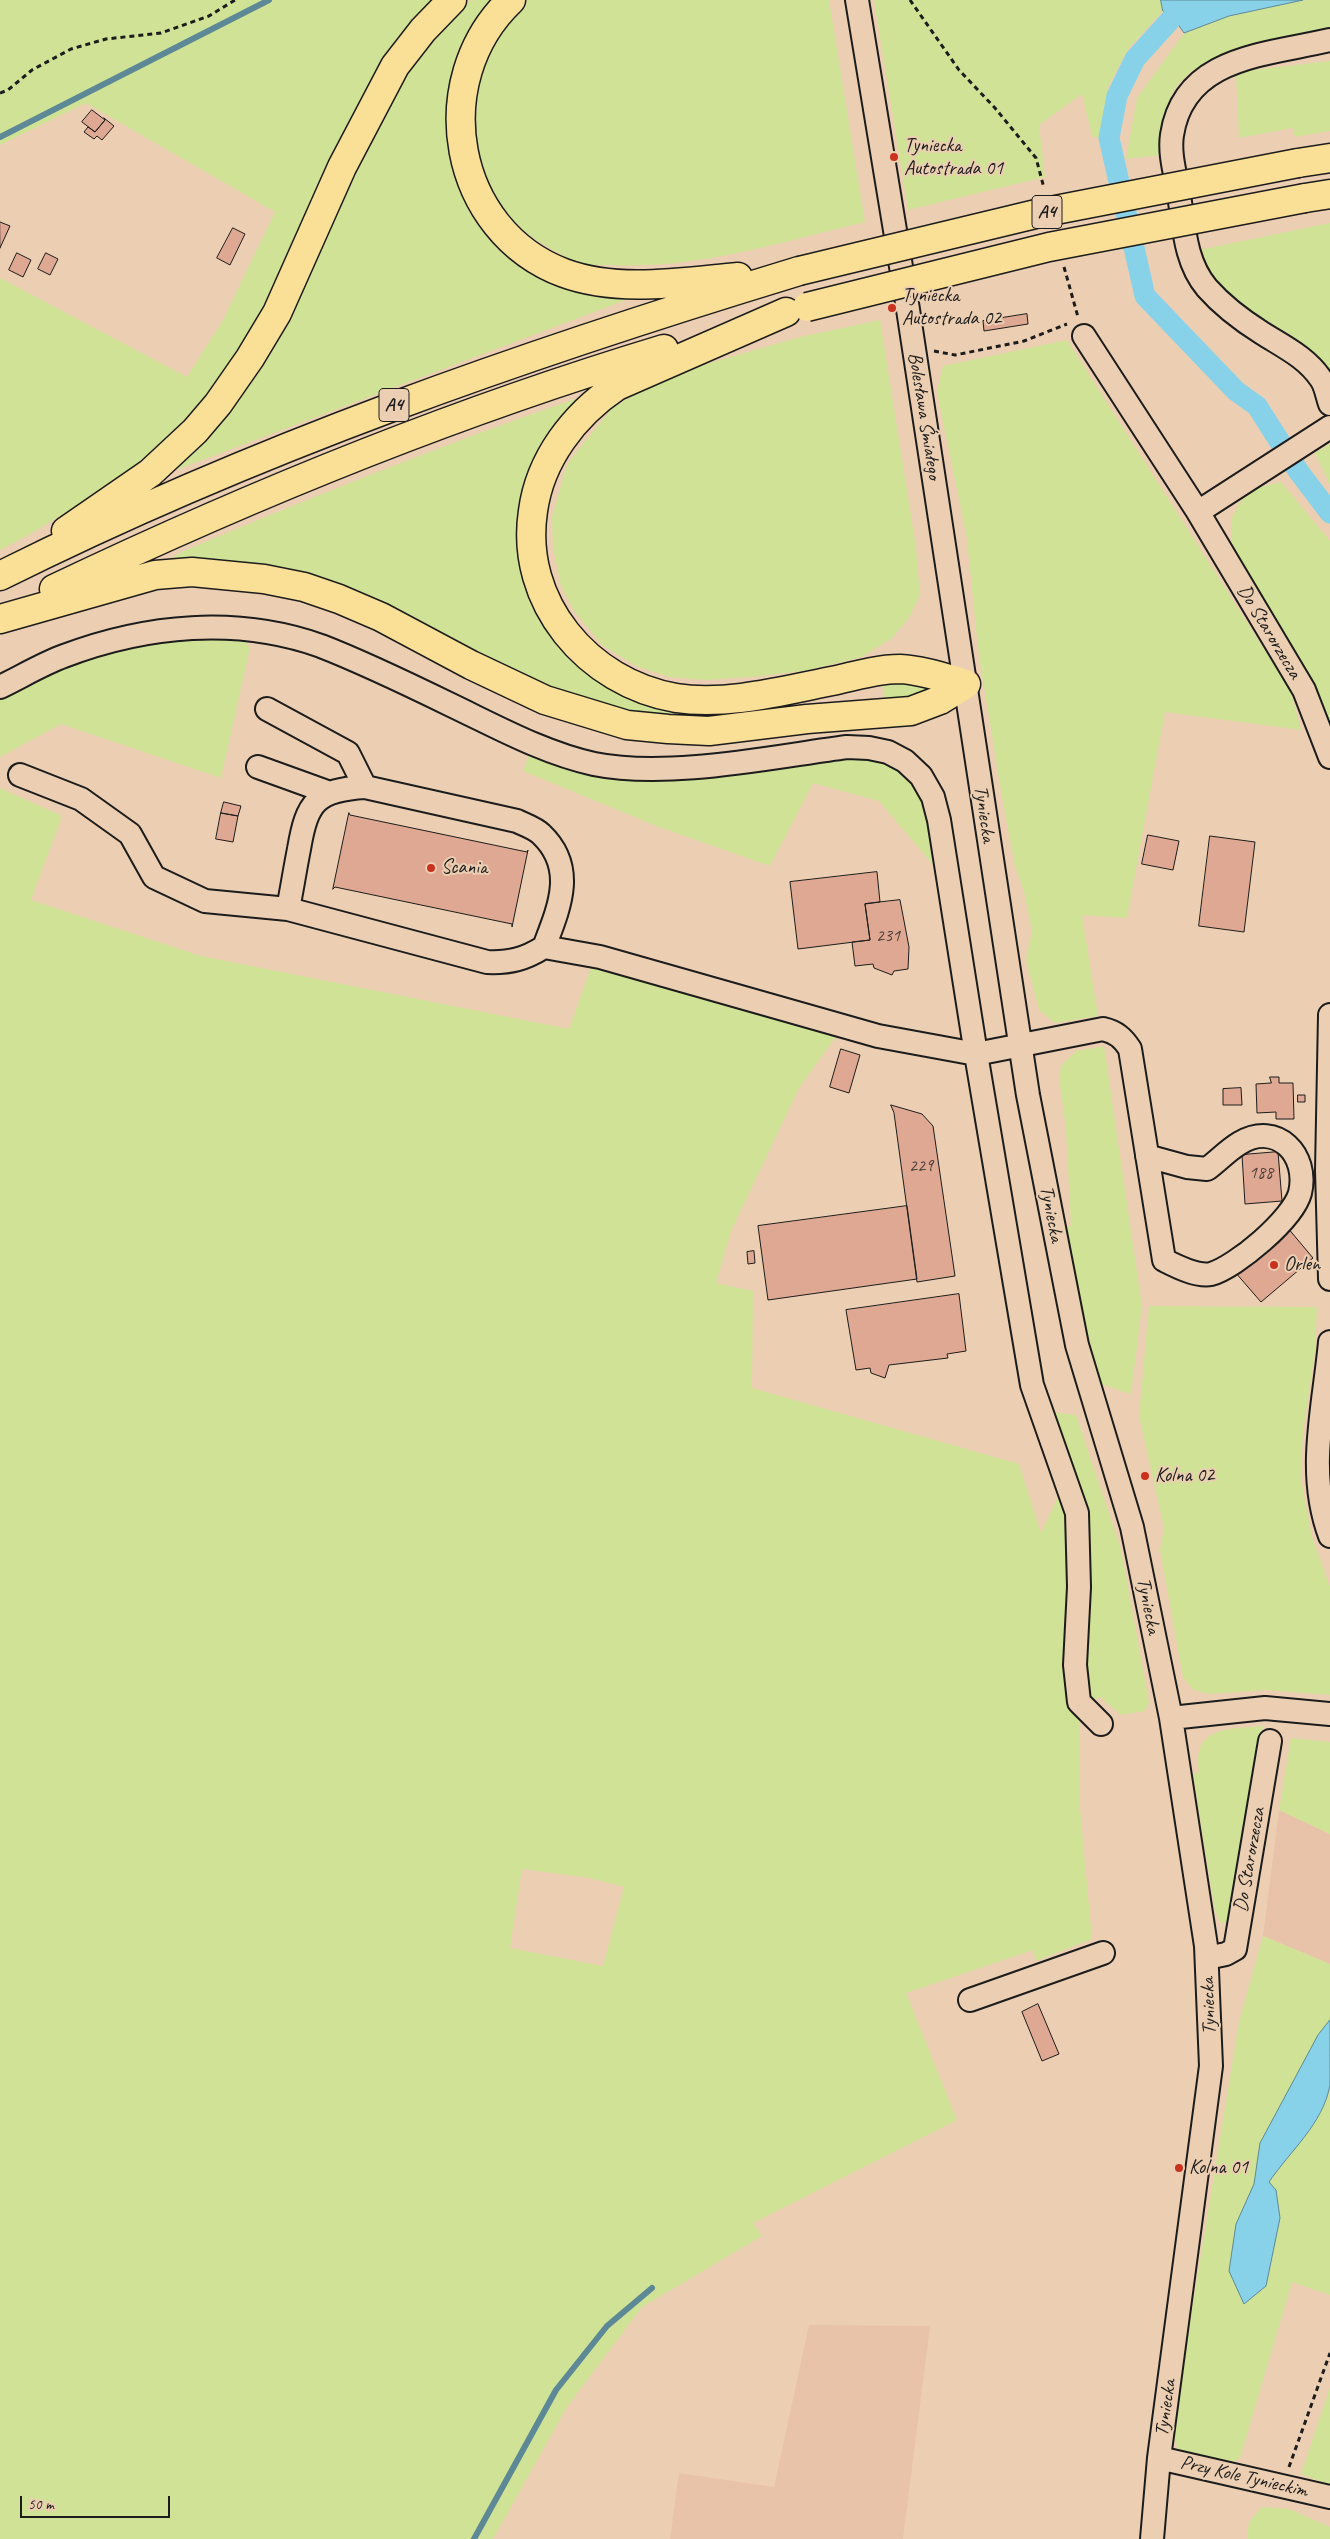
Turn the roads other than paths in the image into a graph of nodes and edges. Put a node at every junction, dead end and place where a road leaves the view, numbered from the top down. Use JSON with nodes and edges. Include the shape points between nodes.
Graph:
{"nodes":[{"id":1,"x":452,"y":0,"type":"edge"},
{"id":2,"x":512,"y":0,"type":"edge"},
{"id":3,"x":857,"y":0,"type":"edge"},
{"id":4,"x":1330,"y":40,"type":"edge"},
{"id":5,"x":1330,"y":158,"type":"edge"},
{"id":6,"x":1317,"y":196,"type":"edge"},
{"id":7,"x":799,"y":271,"type":"junction"},
{"id":8,"x":796,"y":309,"type":"junction"},
{"id":9,"x":1084,"y":336,"type":"road end"},
{"id":10,"x":1330,"y":404,"type":"edge"},
{"id":11,"x":1330,"y":427,"type":"edge"},
{"id":12,"x":1198,"y":512,"type":"junction"},
{"id":13,"x":1,"y":575,"type":"edge"},
{"id":14,"x":0,"y":615,"type":"edge"},
{"id":15,"x":0,"y":619,"type":"edge"},
{"id":16,"x":966,"y":684,"type":"junction"},
{"id":17,"x":0,"y":687,"type":"edge"},
{"id":18,"x":267,"y":709,"type":"dead end"},
{"id":19,"x":1330,"y":757,"type":"edge"},
{"id":20,"x":258,"y":767,"type":"dead end"},
{"id":21,"x":20,"y":775,"type":"dead end"},
{"id":22,"x":366,"y":787,"type":"junction"},
{"id":23,"x":330,"y":793,"type":"junction"},
{"id":24,"x":288,"y":909,"type":"junction"},
{"id":25,"x":544,"y":947,"type":"junction"},
{"id":26,"x":1330,"y":1014,"type":"edge"},
{"id":27,"x":1020,"y":1046,"type":"junction"},
{"id":28,"x":976,"y":1054,"type":"junction"},
{"id":29,"x":1147,"y":1156,"type":"junction"},
{"id":30,"x":1302,"y":1170,"type":"junction"},
{"id":31,"x":1327,"y":1170,"type":"junction"},
{"id":32,"x":1330,"y":1279,"type":"edge"},
{"id":33,"x":1330,"y":1342,"type":"edge"},
{"id":34,"x":1330,"y":1536,"type":"edge"},
{"id":35,"x":1330,"y":1714,"type":"edge"},
{"id":36,"x":1171,"y":1718,"type":"junction"},
{"id":37,"x":1101,"y":1724,"type":"dead end"},
{"id":38,"x":1270,"y":1741,"type":"dead end"},
{"id":39,"x":1103,"y":1953,"type":"dead end"},
{"id":40,"x":1207,"y":1958,"type":"junction"},
{"id":41,"x":970,"y":2000,"type":"dead end"},
{"id":42,"x":1159,"y":2458,"type":"junction"},
{"id":43,"x":1330,"y":2497,"type":"edge"},
{"id":44,"x":1152,"y":2539,"type":"edge"}],
"edges":[{"from":1,"to":13,"type":"highway","via":[[395,66],[342,167],[277,313],[218,404],[150,473]]},
{"from":2,"to":7,"type":"highway","via":[[501,10],[475,51],[461,95],[463,152],[482,204],[500,230],[528,255],[564,273],[599,282],[640,284]]},
{"from":3,"to":16,"type":"street","name":"Bolesława Śmiałego"},
{"from":4,"to":10,"type":"street","via":[[1228,64],[1209,73],[1185,99],[1172,137],[1172,155],[1188,250],[1196,271],[1218,300],[1304,359],[1322,380]]},
{"from":5,"to":7,"type":"highway","number":"A4","bridge":true,"via":[[1040,213]]},
{"from":6,"to":8,"type":"highway","number":"A4","bridge":true,"via":[[1049,247]]},
{"from":7,"to":13,"type":"highway","number":"A4","via":[[630,322],[406,400],[178,493]]},
{"from":8,"to":14,"type":"highway","number":"A4","via":[[559,382],[414,434],[197,524]]},
{"from":8,"to":16,"type":"highway","via":[[617,386],[574,422],[547,466],[533,512],[532,545],[539,585],[554,616],[579,649],[606,671],[642,690],[677,698],[720,700],[900,669]]},
{"from":9,"to":12,"type":"street","name":"Do Starorzecza"},
{"from":11,"to":12,"type":"street"},
{"from":12,"to":19,"type":"street","name":"Do Starorzecza","via":[[1304,690]]},
{"from":15,"to":16,"type":"highway","via":[[155,575],[192,572],[264,579],[304,587],[381,617],[545,700],[627,725],[668,729],[709,731],[807,718],[912,711],[940,700]]},
{"from":16,"to":27,"type":"street","name":"Tyniecka"},
{"from":17,"to":28,"type":"street","via":[[62,657],[104,643],[191,627],[224,628],[288,637],[320,646],[539,746],[568,758],[596,764],[652,768],[847,748],[888,752],[905,761],[921,776],[933,797],[948,870]]},
{"from":18,"to":22,"type":"street","via":[[348,753]]},
{"from":20,"to":23,"type":"street"},
{"from":21,"to":24,"type":"street","via":[[81,799],[130,834],[154,878],[205,901]]},
{"from":22,"to":23,"type":"street"},
{"from":22,"to":25,"type":"street","via":[[517,821],[540,833],[554,849],[563,875],[561,902]]},
{"from":23,"to":24,"type":"street","via":[[315,803],[304,820]]},
{"from":24,"to":25,"type":"street","via":[[487,962],[516,961]]},
{"from":25,"to":28,"type":"street","via":[[600,957],[878,1036]]},
{"from":26,"to":31,"type":"street"},
{"from":27,"to":28,"type":"street"},
{"from":27,"to":29,"type":"street","via":[[1103,1029],[1118,1035],[1130,1049]]},
{"from":27,"to":36,"type":"street","name":"Tyniecka","via":[[1066,1299],[1132,1527]]},
{"from":28,"to":37,"type":"street","via":[[1032,1385],[1077,1513],[1079,1587],[1075,1665],[1079,1702]]},
{"from":29,"to":30,"type":"street","via":[[1207,1169],[1240,1142],[1269,1137],[1286,1143],[1294,1151]]},
{"from":29,"to":30,"type":"street","via":[[1164,1260],[1184,1269],[1209,1274],[1232,1264],[1292,1211],[1300,1194]]},
{"from":30,"to":31,"type":"street"},
{"from":31,"to":32,"type":"street"},
{"from":33,"to":34,"type":"street","via":[[1317,1448],[1321,1503]]},
{"from":35,"to":36,"type":"street","via":[[1266,1708]]},
{"from":36,"to":40,"type":"street","name":"Tyniecka"},
{"from":38,"to":40,"type":"street","name":"Do Starorzecza","via":[[1235,1948],[1226,1954]]},
{"from":39,"to":41,"type":"street"},
{"from":40,"to":42,"type":"street","name":"Tyniecka","via":[[1211,2066]]},
{"from":42,"to":43,"type":"street","name":"Przy Kole Tynieckim"},
{"from":42,"to":44,"type":"street","name":"Tyniecka"}]}
